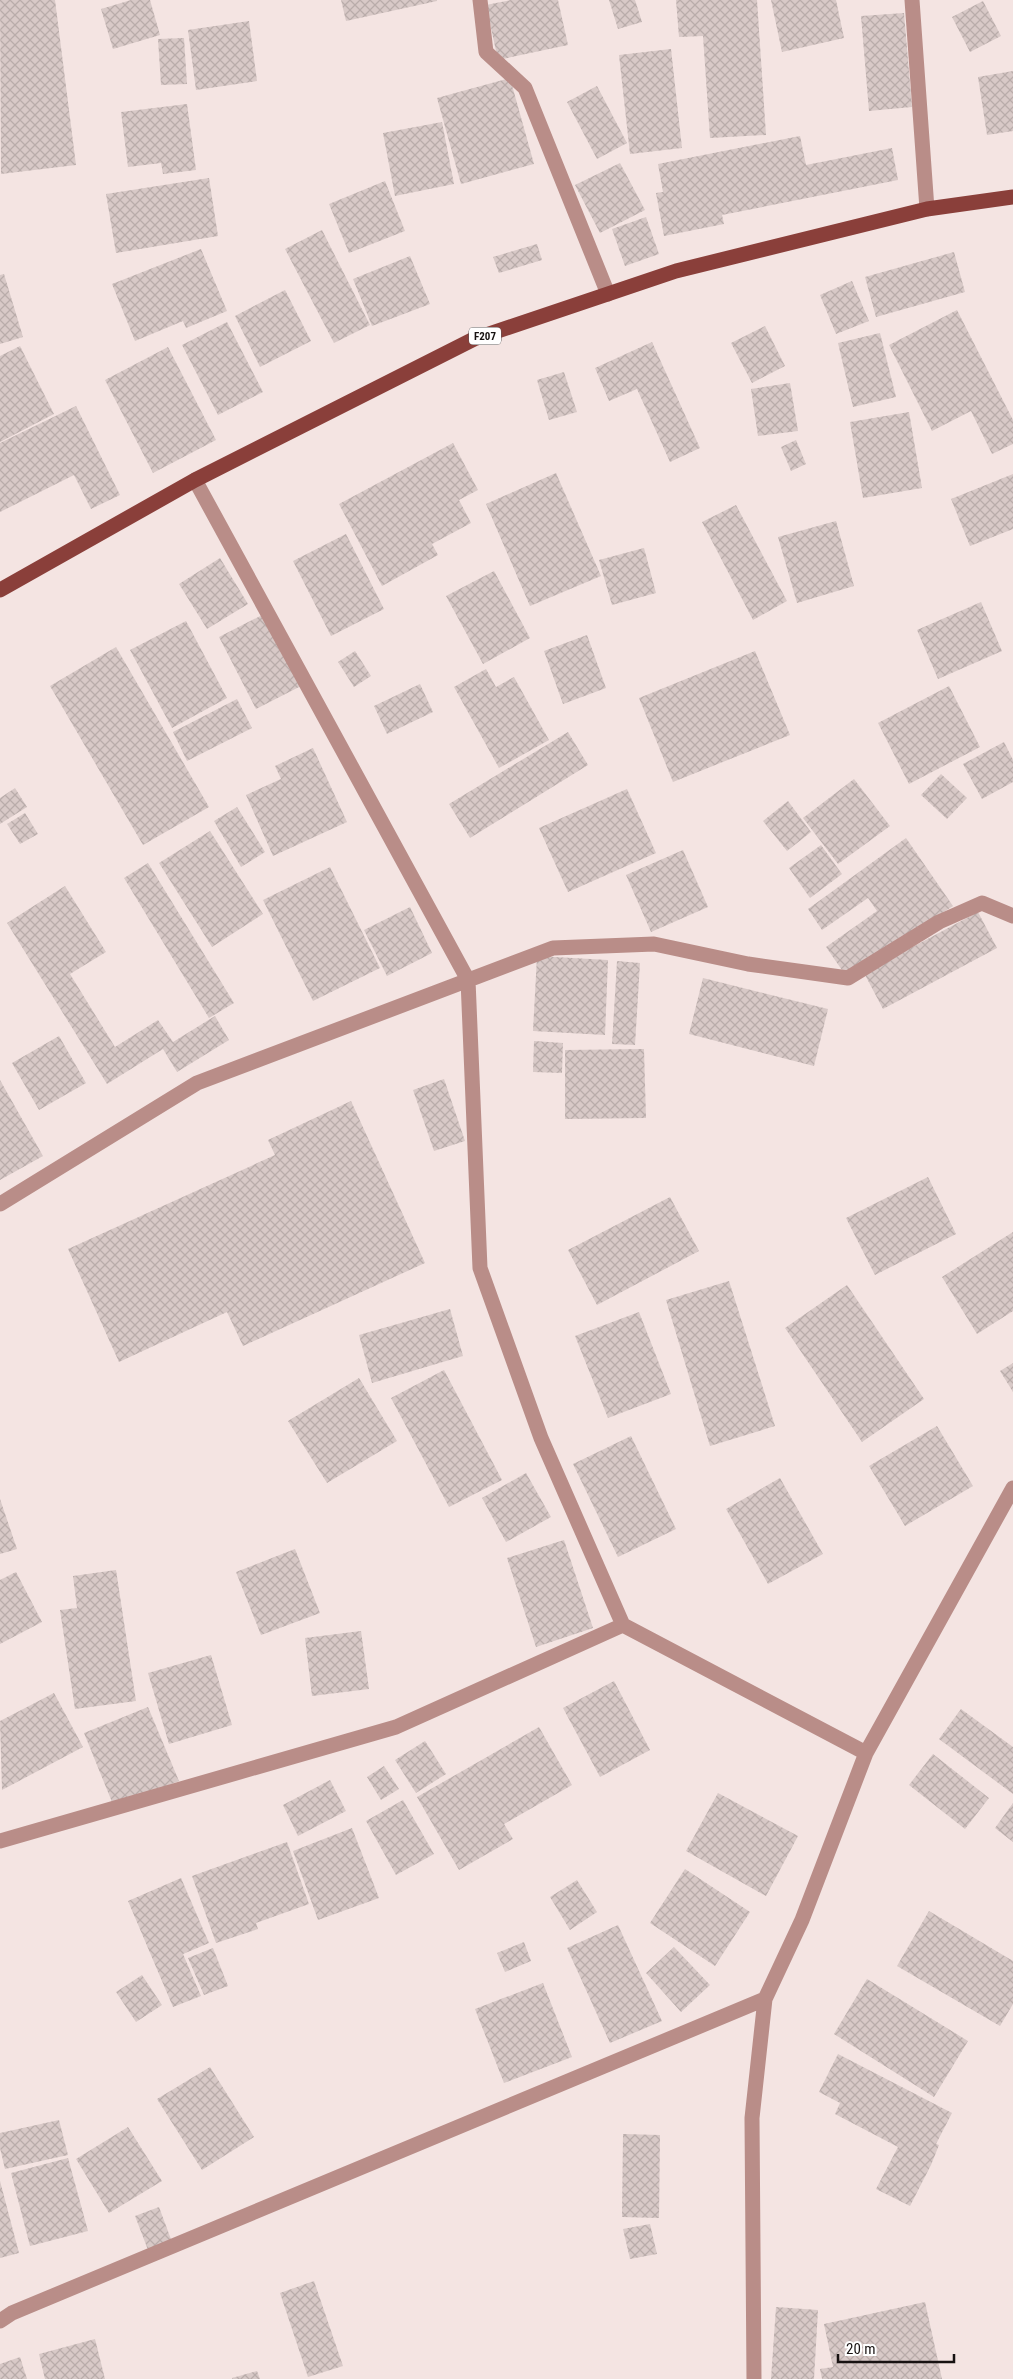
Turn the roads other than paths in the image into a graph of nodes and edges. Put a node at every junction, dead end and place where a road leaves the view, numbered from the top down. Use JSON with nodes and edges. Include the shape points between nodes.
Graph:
{"nodes":[{"id":1,"x":480,"y":0,"type":"edge"},
{"id":2,"x":912,"y":0,"type":"edge"},
{"id":3,"x":1013,"y":197,"type":"edge"},
{"id":4,"x":928,"y":208,"type":"junction"},
{"id":5,"x":608,"y":294,"type":"junction"},
{"id":6,"x":195,"y":480,"type":"junction"},
{"id":7,"x":0,"y":590,"type":"edge"},
{"id":8,"x":1013,"y":916,"type":"edge"},
{"id":9,"x":468,"y":980,"type":"junction"},
{"id":10,"x":0,"y":1204,"type":"edge"},
{"id":11,"x":1013,"y":1488,"type":"edge"},
{"id":12,"x":623,"y":1625,"type":"junction"},
{"id":13,"x":866,"y":1753,"type":"junction"},
{"id":14,"x":0,"y":1841,"type":"edge"},
{"id":15,"x":764,"y":1999,"type":"junction"},
{"id":16,"x":0,"y":2321,"type":"edge"},
{"id":17,"x":754,"y":2379,"type":"edge"}],
"edges":[{"from":1,"to":5,"type":"street","via":[[486,52],[525,88]]},
{"from":2,"to":4,"type":"street"},
{"from":3,"to":4,"type":"main road","number":"F207"},
{"from":4,"to":5,"type":"main road","number":"F207","via":[[676,271]]},
{"from":5,"to":6,"type":"main road","number":"F207","via":[[474,340]]},
{"from":6,"to":7,"type":"main road","number":"F207"},
{"from":6,"to":9,"type":"street"},
{"from":8,"to":9,"type":"street","via":[[982,903],[939,922],[848,978],[748,964],[654,944],[553,948]]},
{"from":9,"to":10,"type":"street","via":[[197,1083]]},
{"from":9,"to":12,"type":"street","via":[[480,1268],[541,1438]]},
{"from":11,"to":13,"type":"street"},
{"from":12,"to":13,"type":"street"},
{"from":12,"to":14,"type":"street","via":[[396,1727]]},
{"from":13,"to":15,"type":"street","via":[[802,1920]]},
{"from":15,"to":16,"type":"street","via":[[21,2309]]},
{"from":15,"to":17,"type":"street","via":[[752,2118]]}]}
